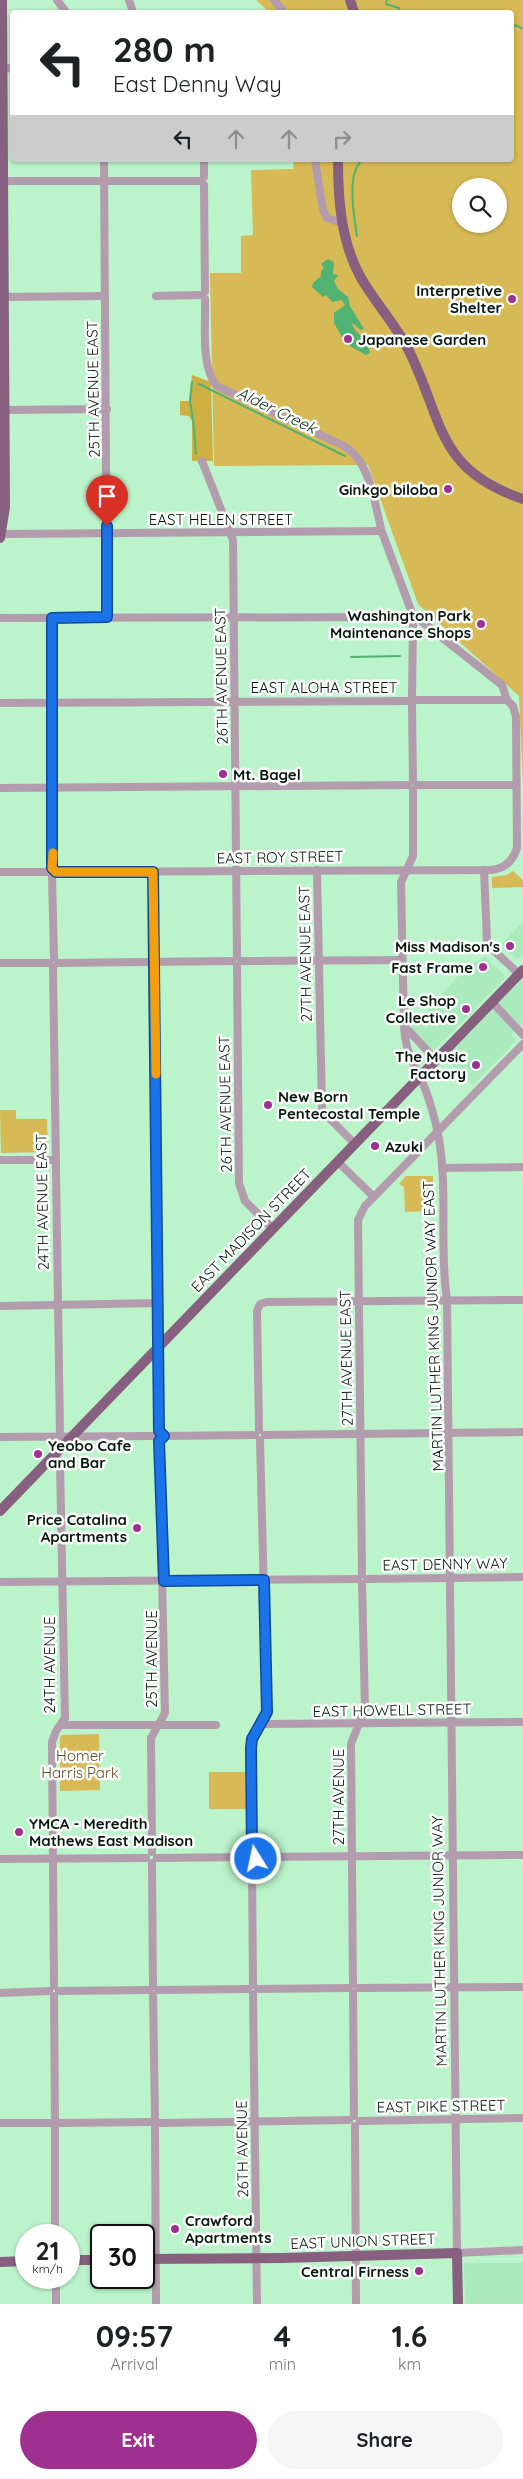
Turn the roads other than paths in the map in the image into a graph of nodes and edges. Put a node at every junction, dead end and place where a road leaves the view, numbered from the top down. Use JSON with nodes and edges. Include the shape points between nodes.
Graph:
{"nodes":[{"id":1,"x":2,"y":0,"type":"edge"},
{"id":2,"x":274,"y":0,"type":"edge"},
{"id":3,"x":282,"y":10,"type":"edge"},
{"id":4,"x":1,"y":51,"type":"edge"},
{"id":5,"x":8,"y":68,"type":"edge"},
{"id":6,"x":104,"y":162,"type":"edge"},
{"id":7,"x":204,"y":162,"type":"edge"},
{"id":8,"x":315,"y":162,"type":"edge"},
{"id":9,"x":338,"y":162,"type":"edge"},
{"id":10,"x":2,"y":181,"type":"edge"},
{"id":11,"x":105,"y":181,"type":"junction"},
{"id":12,"x":203,"y":181,"type":"junction"},
{"id":13,"x":342,"y":223,"type":"junction"},
{"id":14,"x":204,"y":295,"type":"junction"},
{"id":15,"x":106,"y":296,"type":"junction"},
{"id":16,"x":156,"y":296,"type":"dead end"},
{"id":17,"x":4,"y":297,"type":"junction"},
{"id":18,"x":107,"y":409,"type":"junction"},
{"id":19,"x":4,"y":410,"type":"junction"},
{"id":20,"x":202,"y":461,"type":"dead end"},
{"id":21,"x":523,"y":499,"type":"edge"},
{"id":22,"x":381,"y":530,"type":"junction"},
{"id":23,"x":107,"y":533,"type":"junction"},
{"id":24,"x":230,"y":533,"type":"junction"},
{"id":25,"x":1,"y":536,"type":"edge"},
{"id":26,"x":410,"y":615,"type":"junction"},
{"id":27,"x":107,"y":617,"type":"junction"},
{"id":28,"x":234,"y":617,"type":"junction"},
{"id":29,"x":0,"y":618,"type":"edge"},
{"id":30,"x":52,"y":618,"type":"junction"},
{"id":31,"x":416,"y":623,"type":"junction"},
{"id":32,"x":506,"y":700,"type":"junction"},
{"id":33,"x":412,"y":701,"type":"junction"},
{"id":34,"x":52,"y":702,"type":"junction"},
{"id":35,"x":236,"y":702,"type":"junction"},
{"id":36,"x":0,"y":703,"type":"edge"},
{"id":37,"x":516,"y":784,"type":"junction"},
{"id":38,"x":413,"y":785,"type":"junction"},
{"id":39,"x":53,"y":787,"type":"junction"},
{"id":40,"x":235,"y":787,"type":"junction"},
{"id":41,"x":0,"y":788,"type":"edge"},
{"id":42,"x":317,"y":870,"type":"junction"},
{"id":43,"x":405,"y":870,"type":"junction"},
{"id":44,"x":484,"y":870,"type":"junction"},
{"id":45,"x":236,"y":871,"type":"junction"},
{"id":46,"x":0,"y":872,"type":"edge"},
{"id":47,"x":52,"y":872,"type":"junction"},
{"id":48,"x":153,"y":872,"type":"junction"},
{"id":49,"x":319,"y":960,"type":"junction"},
{"id":50,"x":402,"y":960,"type":"junction"},
{"id":51,"x":237,"y":961,"type":"junction"},
{"id":52,"x":155,"y":962,"type":"junction"},
{"id":53,"x":0,"y":963,"type":"edge"},
{"id":54,"x":54,"y":963,"type":"junction"},
{"id":55,"x":521,"y":972,"type":"edge"},
{"id":56,"x":492,"y":1002,"type":"junction"},
{"id":57,"x":404,"y":1027,"type":"junction"},
{"id":58,"x":523,"y":1035,"type":"edge"},
{"id":59,"x":523,"y":1044,"type":"edge"},
{"id":60,"x":436,"y":1060,"type":"junction"},
{"id":61,"x":420,"y":1077,"type":"junction"},
{"id":62,"x":438,"y":1133,"type":"junction"},
{"id":63,"x":355,"y":1144,"type":"junction"},
{"id":64,"x":0,"y":1160,"type":"edge"},
{"id":65,"x":56,"y":1160,"type":"junction"},
{"id":66,"x":338,"y":1162,"type":"junction"},
{"id":67,"x":442,"y":1168,"type":"junction"},
{"id":68,"x":523,"y":1168,"type":"edge"},
{"id":69,"x":374,"y":1197,"type":"junction"},
{"id":70,"x":273,"y":1229,"type":"junction"},
{"id":71,"x":447,"y":1300,"type":"junction"},
{"id":72,"x":523,"y":1300,"type":"edge"},
{"id":73,"x":358,"y":1301,"type":"junction"},
{"id":74,"x":157,"y":1303,"type":"junction"},
{"id":75,"x":58,"y":1305,"type":"junction"},
{"id":76,"x":0,"y":1306,"type":"edge"},
{"id":77,"x":158,"y":1347,"type":"junction"},
{"id":78,"x":523,"y":1432,"type":"edge"},
{"id":79,"x":450,"y":1433,"type":"junction"},
{"id":80,"x":361,"y":1434,"type":"junction"},
{"id":81,"x":260,"y":1435,"type":"junction"},
{"id":82,"x":60,"y":1436,"type":"junction"},
{"id":83,"x":73,"y":1436,"type":"junction"},
{"id":84,"x":159,"y":1436,"type":"junction"},
{"id":85,"x":0,"y":1437,"type":"edge"},
{"id":86,"x":55,"y":1455,"type":"junction"},
{"id":87,"x":0,"y":1511,"type":"edge"},
{"id":88,"x":523,"y":1577,"type":"edge"},
{"id":89,"x":451,"y":1578,"type":"junction"},
{"id":90,"x":362,"y":1579,"type":"junction"},
{"id":91,"x":264,"y":1580,"type":"junction"},
{"id":92,"x":164,"y":1581,"type":"junction"},
{"id":93,"x":0,"y":1582,"type":"edge"},
{"id":94,"x":62,"y":1582,"type":"junction"},
{"id":95,"x":523,"y":1722,"type":"edge"},
{"id":96,"x":451,"y":1723,"type":"junction"},
{"id":97,"x":261,"y":1724,"type":"junction"},
{"id":98,"x":359,"y":1724,"type":"junction"},
{"id":99,"x":62,"y":1725,"type":"junction"},
{"id":100,"x":159,"y":1725,"type":"junction"},
{"id":101,"x":216,"y":1725,"type":"dead end"},
{"id":102,"x":452,"y":1855,"type":"junction"},
{"id":103,"x":523,"y":1855,"type":"edge"},
{"id":104,"x":352,"y":1856,"type":"junction"},
{"id":105,"x":252,"y":1857,"type":"junction"},
{"id":106,"x":152,"y":1858,"type":"junction"},
{"id":107,"x":0,"y":1859,"type":"edge"},
{"id":108,"x":52,"y":1859,"type":"junction"},
{"id":109,"x":523,"y":1986,"type":"edge"},
{"id":110,"x":454,"y":1987,"type":"junction"},
{"id":111,"x":353,"y":1988,"type":"junction"},
{"id":112,"x":253,"y":1989,"type":"junction"},
{"id":113,"x":153,"y":1990,"type":"junction"},
{"id":114,"x":54,"y":1991,"type":"junction"},
{"id":115,"x":0,"y":1992,"type":"edge"},
{"id":116,"x":523,"y":2118,"type":"edge"},
{"id":117,"x":456,"y":2119,"type":"junction"},
{"id":118,"x":255,"y":2121,"type":"junction"},
{"id":119,"x":354,"y":2121,"type":"junction"},
{"id":120,"x":0,"y":2123,"type":"edge"},
{"id":121,"x":155,"y":2123,"type":"junction"},
{"id":122,"x":55,"y":2124,"type":"junction"},
{"id":123,"x":56,"y":2224,"type":"edge"},
{"id":124,"x":523,"y":2250,"type":"edge"},
{"id":125,"x":457,"y":2252,"type":"junction"},
{"id":126,"x":356,"y":2255,"type":"junction"},
{"id":127,"x":257,"y":2258,"type":"junction"},
{"id":128,"x":156,"y":2259,"type":"junction"},
{"id":129,"x":15,"y":2261,"type":"edge"},
{"id":130,"x":0,"y":2262,"type":"edge"},
{"id":131,"x":56,"y":2289,"type":"edge"},
{"id":132,"x":56,"y":2304,"type":"edge"},
{"id":133,"x":156,"y":2304,"type":"edge"},
{"id":134,"x":257,"y":2304,"type":"edge"},
{"id":135,"x":356,"y":2304,"type":"edge"},
{"id":136,"x":458,"y":2304,"type":"edge"}],
"edges":[{"from":1,"to":4,"type":"main road"},
{"from":2,"to":3,"type":"street"},
{"from":4,"to":5,"type":"main road"},
{"from":5,"to":10,"type":"main road"},
{"from":6,"to":11,"type":"street","name":"25TH AVENUE EAST"},
{"from":7,"to":12,"type":"street"},
{"from":8,"to":13,"type":"street","via":[[323,210],[328,218]]},
{"from":9,"to":13,"type":"main road"},
{"from":10,"to":11,"type":"street"},
{"from":10,"to":17,"type":"main road"},
{"from":11,"to":12,"type":"street"},
{"from":11,"to":15,"type":"street","name":"25TH AVENUE EAST"},
{"from":12,"to":14,"type":"street"},
{"from":13,"to":21,"type":"main road","via":[[354,263],[405,343],[440,431],[453,453],[480,480]]},
{"from":14,"to":16,"type":"street"},
{"from":14,"to":22,"type":"street","via":[[206,366],[210,379],[216,386],[344,446],[358,456]]},
{"from":15,"to":17,"type":"street"},
{"from":15,"to":18,"type":"street","name":"25TH AVENUE EAST"},
{"from":17,"to":19,"type":"main road"},
{"from":18,"to":19,"type":"street"},
{"from":18,"to":23,"type":"street","name":"25TH AVENUE EAST"},
{"from":19,"to":25,"type":"main road","via":[[5,507]]},
{"from":20,"to":24,"type":"street","name":"26TH AVENUE EAST"},
{"from":22,"to":24,"type":"street","name":"EAST HELEN STREET"},
{"from":22,"to":26,"type":"street"},
{"from":23,"to":24,"type":"street","name":"EAST HELEN STREET"},
{"from":23,"to":25,"type":"street","name":"EAST HELEN STREET"},
{"from":23,"to":27,"type":"street","name":"25TH AVENUE EAST"},
{"from":24,"to":28,"type":"street","name":"26TH AVENUE EAST","via":[[233,540]]},
{"from":26,"to":28,"type":"street"},
{"from":26,"to":31,"type":"street","via":[[408,622]]},
{"from":27,"to":28,"type":"street"},
{"from":27,"to":30,"type":"street"},
{"from":28,"to":35,"type":"street","name":"26TH AVENUE EAST"},
{"from":29,"to":30,"type":"street"},
{"from":30,"to":34,"type":"street","name":"24TH AVENUE EAST"},
{"from":31,"to":32,"type":"street","via":[[502,685]]},
{"from":31,"to":33,"type":"street","name":"MARTIN LUTHER KING JUNIOR WAY EAST"},
{"from":32,"to":33,"type":"street","name":"EAST ALOHA STREET"},
{"from":32,"to":37,"type":"street","via":[[513,706],[516,717]]},
{"from":33,"to":35,"type":"street","name":"EAST ALOHA STREET"},
{"from":33,"to":38,"type":"street","name":"MARTIN LUTHER KING JUNIOR WAY EAST"},
{"from":34,"to":35,"type":"street","name":"EAST ALOHA STREET"},
{"from":34,"to":36,"type":"street","name":"EAST ALOHA STREET"},
{"from":34,"to":39,"type":"street","name":"24TH AVENUE EAST"},
{"from":35,"to":40,"type":"street","name":"26TH AVENUE EAST"},
{"from":37,"to":38,"type":"street"},
{"from":37,"to":44,"type":"street","name":"EAST ROY STREET","via":[[517,848],[504,867]]},
{"from":38,"to":40,"type":"street"},
{"from":38,"to":43,"type":"street","name":"MARTIN LUTHER KING JUNIOR WAY EAST","via":[[413,856]]},
{"from":39,"to":40,"type":"street"},
{"from":39,"to":41,"type":"street"},
{"from":39,"to":47,"type":"street","name":"24TH AVENUE EAST"},
{"from":40,"to":45,"type":"street","name":"26TH AVENUE EAST"},
{"from":42,"to":43,"type":"street","name":"EAST ROY STREET"},
{"from":42,"to":45,"type":"street","name":"EAST ROY STREET"},
{"from":42,"to":49,"type":"street","name":"27TH AVENUE EAST"},
{"from":43,"to":44,"type":"street","name":"EAST ROY STREET"},
{"from":43,"to":50,"type":"street","name":"MARTIN LUTHER KING JUNIOR WAY EAST","via":[[401,882]]},
{"from":44,"to":55,"type":"street","via":[[487,941]]},
{"from":45,"to":48,"type":"street","name":"EAST ROY STREET"},
{"from":45,"to":51,"type":"street","name":"26TH AVENUE EAST"},
{"from":46,"to":47,"type":"street","name":"EAST ROY STREET"},
{"from":47,"to":48,"type":"street","name":"EAST ROY STREET"},
{"from":47,"to":54,"type":"street","name":"24TH AVENUE EAST"},
{"from":48,"to":52,"type":"street"},
{"from":49,"to":50,"type":"street"},
{"from":49,"to":51,"type":"street"},
{"from":49,"to":63,"type":"street","name":"27TH AVENUE EAST","via":[[322,1111]]},
{"from":50,"to":57,"type":"street","name":"MARTIN LUTHER KING JUNIOR WAY EAST"},
{"from":51,"to":52,"type":"street"},
{"from":51,"to":70,"type":"street","name":"26TH AVENUE EAST","via":[[239,1183],[245,1202]]},
{"from":52,"to":54,"type":"street"},
{"from":52,"to":74,"type":"street"},
{"from":53,"to":54,"type":"street"},
{"from":54,"to":65,"type":"street","name":"24TH AVENUE EAST"},
{"from":55,"to":56,"type":"main road","name":"EAST MADISON STREET"},
{"from":56,"to":58,"type":"street"},
{"from":56,"to":60,"type":"main road","name":"EAST MADISON STREET"},
{"from":57,"to":60,"type":"street"},
{"from":57,"to":61,"type":"street","name":"MARTIN LUTHER KING JUNIOR WAY EAST","via":[[407,1050]]},
{"from":59,"to":62,"type":"street","name":"27TH AVENUE EAST"},
{"from":60,"to":61,"type":"main road","name":"EAST MADISON STREET"},
{"from":61,"to":62,"type":"street","name":"MARTIN LUTHER KING JUNIOR WAY EAST"},
{"from":61,"to":63,"type":"main road","name":"EAST MADISON STREET"},
{"from":62,"to":67,"type":"street","name":"MARTIN LUTHER KING JUNIOR WAY EAST"},
{"from":62,"to":69,"type":"street","name":"27TH AVENUE EAST"},
{"from":63,"to":66,"type":"main road","name":"EAST MADISON STREET"},
{"from":64,"to":65,"type":"street"},
{"from":65,"to":75,"type":"street","name":"24TH AVENUE EAST"},
{"from":66,"to":69,"type":"street"},
{"from":66,"to":70,"type":"main road","name":"EAST MADISON STREET"},
{"from":67,"to":68,"type":"street"},
{"from":67,"to":71,"type":"street","name":"MARTIN LUTHER KING JUNIOR WAY EAST","via":[[443,1271]]},
{"from":69,"to":73,"type":"street","name":"27TH AVENUE EAST","via":[[357,1222]]},
{"from":70,"to":77,"type":"main road","name":"EAST MADISON STREET"},
{"from":71,"to":72,"type":"street"},
{"from":71,"to":73,"type":"street"},
{"from":71,"to":79,"type":"street","name":"MARTIN LUTHER KING JUNIOR WAY EAST"},
{"from":73,"to":80,"type":"street","name":"27TH AVENUE EAST"},
{"from":73,"to":81,"type":"street","via":[[267,1302],[259,1306]]},
{"from":74,"to":75,"type":"street"},
{"from":74,"to":77,"type":"street"},
{"from":75,"to":76,"type":"street"},
{"from":75,"to":82,"type":"street","name":"24TH AVENUE EAST"},
{"from":77,"to":83,"type":"main road","name":"EAST MADISON STREET"},
{"from":77,"to":84,"type":"street"},
{"from":78,"to":79,"type":"street"},
{"from":79,"to":80,"type":"street"},
{"from":79,"to":89,"type":"street","name":"MARTIN LUTHER KING JUNIOR WAY EAST"},
{"from":80,"to":81,"type":"street"},
{"from":80,"to":90,"type":"street","name":"27TH AVENUE EAST"},
{"from":81,"to":84,"type":"street"},
{"from":81,"to":91,"type":"street"},
{"from":82,"to":83,"type":"street"},
{"from":82,"to":85,"type":"street"},
{"from":83,"to":84,"type":"street"},
{"from":83,"to":86,"type":"main road","name":"EAST MADISON STREET"},
{"from":84,"to":92,"type":"street"},
{"from":86,"to":87,"type":"main road","name":"EAST MADISON STREET"},
{"from":86,"to":94,"type":"street","via":[[60,1462]]},
{"from":88,"to":89,"type":"street","name":"EAST DENNY WAY"},
{"from":89,"to":90,"type":"street","name":"EAST DENNY WAY"},
{"from":89,"to":96,"type":"street","name":"MARTIN LUTHER KING JUNIOR WAY"},
{"from":90,"to":91,"type":"street","name":"EAST DENNY WAY"},
{"from":90,"to":98,"type":"street","name":"27TH AVENUE","via":[[365,1708]]},
{"from":91,"to":92,"type":"street","name":"EAST DENNY WAY"},
{"from":91,"to":97,"type":"street","name":"26TH AVENUE","via":[[267,1712]]},
{"from":92,"to":94,"type":"street","name":"EAST DENNY WAY"},
{"from":92,"to":100,"type":"street","name":"25TH AVENUE","via":[[166,1713]]},
{"from":93,"to":94,"type":"street","name":"EAST DENNY WAY"},
{"from":94,"to":99,"type":"street","name":"24TH AVENUE","via":[[65,1718]]},
{"from":95,"to":96,"type":"street","name":"EAST HOWELL STREET"},
{"from":96,"to":98,"type":"street","name":"EAST HOWELL STREET"},
{"from":96,"to":102,"type":"street","name":"MARTIN LUTHER KING JUNIOR WAY"},
{"from":97,"to":98,"type":"street","name":"EAST HOWELL STREET"},
{"from":97,"to":105,"type":"street","name":"26TH AVENUE","via":[[252,1739],[251,1748]]},
{"from":98,"to":104,"type":"street","name":"27TH AVENUE","via":[[351,1744]]},
{"from":99,"to":100,"type":"street"},
{"from":99,"to":108,"type":"street","name":"24TH AVENUE","via":[[52,1742]]},
{"from":100,"to":101,"type":"street"},
{"from":100,"to":106,"type":"street","name":"25TH AVENUE","via":[[151,1738]]},
{"from":102,"to":103,"type":"street"},
{"from":102,"to":104,"type":"street"},
{"from":102,"to":110,"type":"street","name":"MARTIN LUTHER KING JUNIOR WAY"},
{"from":104,"to":105,"type":"street"},
{"from":104,"to":111,"type":"street","name":"27TH AVENUE"},
{"from":105,"to":106,"type":"street"},
{"from":105,"to":112,"type":"street","name":"26TH AVENUE"},
{"from":106,"to":108,"type":"street"},
{"from":106,"to":113,"type":"street","name":"25TH AVENUE"},
{"from":107,"to":108,"type":"street"},
{"from":108,"to":114,"type":"street","name":"24TH AVENUE"},
{"from":109,"to":110,"type":"street"},
{"from":110,"to":111,"type":"street"},
{"from":110,"to":117,"type":"street","name":"MARTIN LUTHER KING JUNIOR WAY"},
{"from":111,"to":112,"type":"street"},
{"from":111,"to":119,"type":"street","name":"27TH AVENUE"},
{"from":112,"to":113,"type":"street"},
{"from":112,"to":118,"type":"street","name":"26TH AVENUE"},
{"from":113,"to":114,"type":"street"},
{"from":113,"to":121,"type":"street","name":"25TH AVENUE"},
{"from":114,"to":115,"type":"street"},
{"from":114,"to":122,"type":"street","name":"24TH AVENUE"},
{"from":116,"to":117,"type":"street","name":"EAST PIKE STREET"},
{"from":117,"to":119,"type":"street","name":"EAST PIKE STREET"},
{"from":117,"to":125,"type":"street","name":"MARTIN LUTHER KING JUNIOR WAY"},
{"from":118,"to":119,"type":"street","name":"EAST PIKE STREET"},
{"from":118,"to":121,"type":"street","name":"EAST PIKE STREET"},
{"from":118,"to":127,"type":"street","name":"26TH AVENUE"},
{"from":119,"to":126,"type":"street","name":"27TH AVENUE"},
{"from":120,"to":122,"type":"street","name":"EAST PIKE STREET"},
{"from":121,"to":122,"type":"street","name":"EAST PIKE STREET"},
{"from":121,"to":128,"type":"street","name":"25TH AVENUE"},
{"from":122,"to":123,"type":"street","name":"24TH AVENUE"},
{"from":124,"to":125,"type":"street","name":"EAST UNION STREET"},
{"from":125,"to":126,"type":"main road","name":"EAST UNION STREET"},
{"from":125,"to":136,"type":"main road","name":"MARTIN LUTHER KING JUNIOR WAY"},
{"from":126,"to":127,"type":"main road","name":"EAST UNION STREET"},
{"from":126,"to":135,"type":"street","name":"27TH AVENUE"},
{"from":127,"to":128,"type":"main road","name":"EAST UNION STREET"},
{"from":127,"to":134,"type":"street","name":"26TH AVENUE"},
{"from":128,"to":133,"type":"street","name":"25TH AVENUE"},
{"from":129,"to":130,"type":"main road"},
{"from":131,"to":132,"type":"street"}]}
